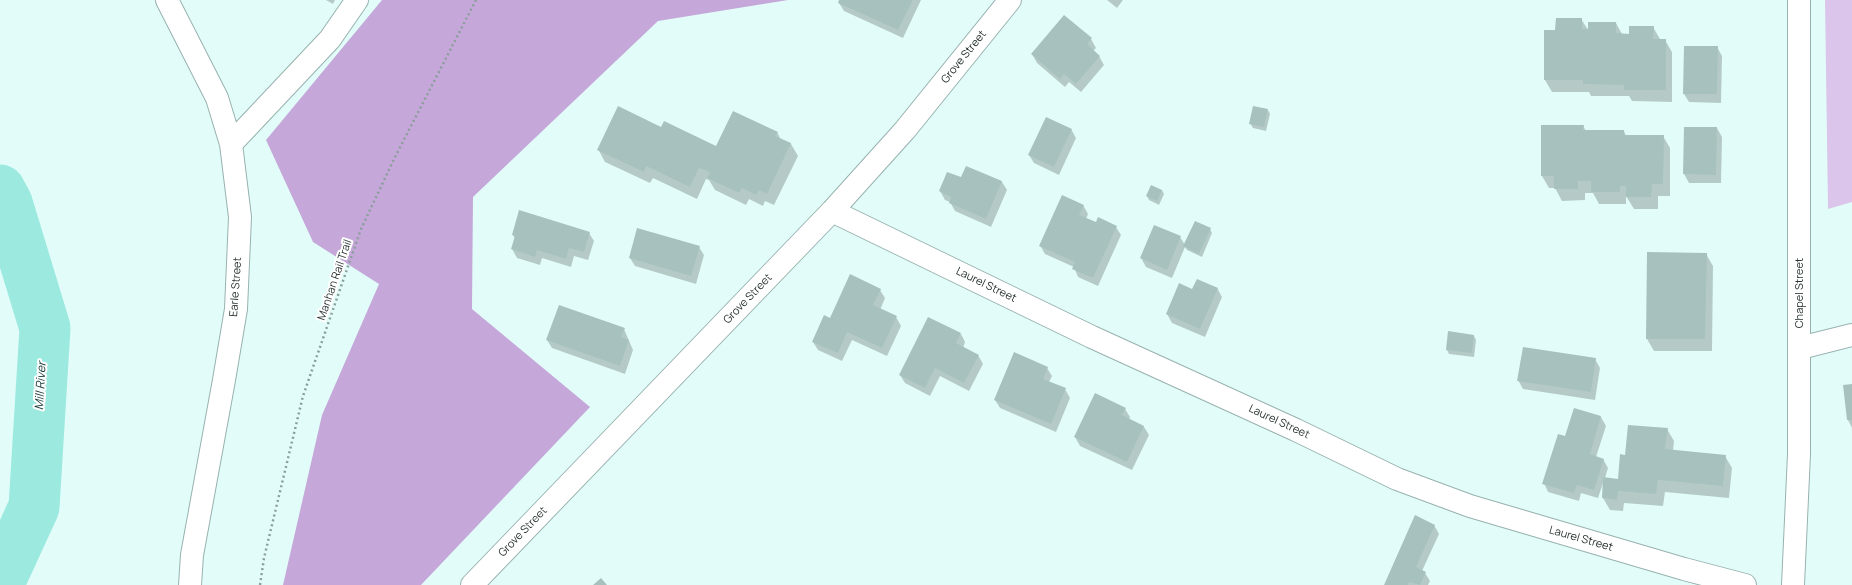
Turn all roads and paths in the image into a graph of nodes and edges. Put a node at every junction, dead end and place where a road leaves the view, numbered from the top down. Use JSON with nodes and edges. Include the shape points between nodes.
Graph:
{"nodes":[{"id":1,"x":167,"y":0,"type":"edge"},
{"id":2,"x":357,"y":0,"type":"edge"},
{"id":3,"x":476,"y":0,"type":"edge"},
{"id":4,"x":1010,"y":0,"type":"edge"},
{"id":5,"x":1799,"y":0,"type":"edge"},
{"id":6,"x":231,"y":144,"type":"junction"},
{"id":7,"x":832,"y":211,"type":"junction"},
{"id":8,"x":1852,"y":335,"type":"edge"},
{"id":9,"x":1800,"y":348,"type":"junction"},
{"id":10,"x":190,"y":585,"type":"edge"},
{"id":11,"x":260,"y":585,"type":"edge"},
{"id":12,"x":472,"y":585,"type":"edge"},
{"id":13,"x":1745,"y":585,"type":"edge"},
{"id":14,"x":1793,"y":585,"type":"edge"}],
"edges":[{"from":1,"to":6,"type":"street","name":"Earle Street","via":[[217,98]]},
{"from":2,"to":6,"type":"street","via":[[330,39]]},
{"from":3,"to":11,"type":"path","name":"Manhan Rail Trail","via":[[361,229],[303,396],[264,558]]},
{"from":4,"to":7,"type":"street","name":"Grove Street","via":[[905,130]]},
{"from":5,"to":9,"type":"street","name":"Chapel Street"},
{"from":6,"to":10,"type":"street","name":"Earle Street","via":[[240,217],[236,309],[192,555]]},
{"from":7,"to":12,"type":"street","name":"Grove Street"},
{"from":7,"to":13,"type":"street","name":"Laurel Street","via":[[1092,337],[1397,479],[1470,506]]},
{"from":8,"to":9,"type":"street"},
{"from":9,"to":14,"type":"street","name":"Chapel Street","via":[[1799,454]]}]}
